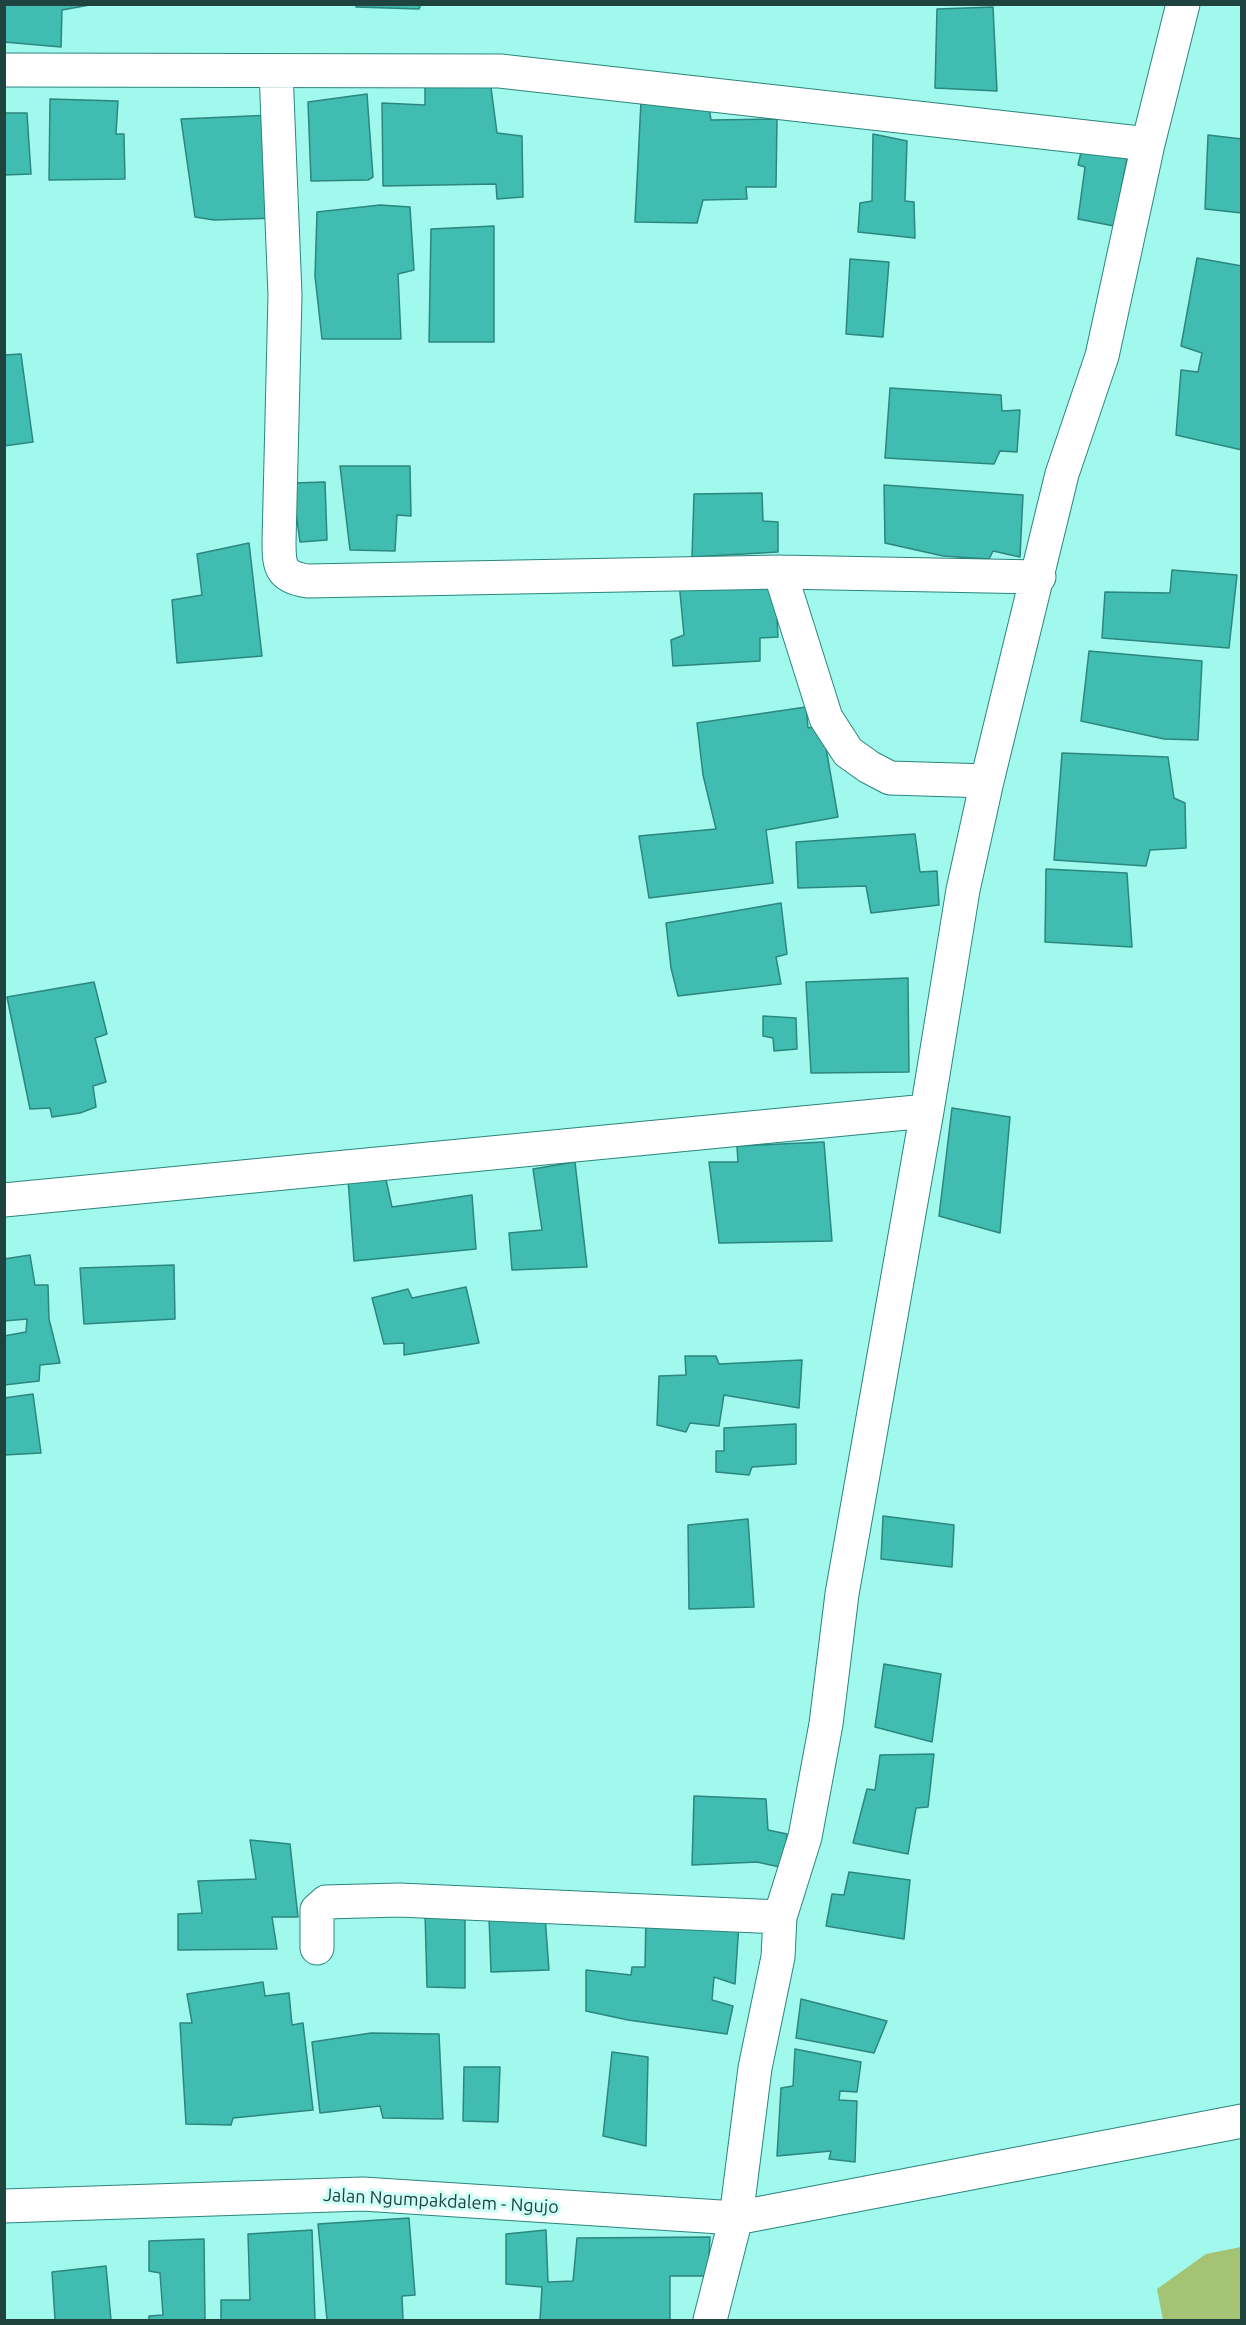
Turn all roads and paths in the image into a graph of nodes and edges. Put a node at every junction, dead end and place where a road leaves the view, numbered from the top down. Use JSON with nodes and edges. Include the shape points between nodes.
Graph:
{"nodes":[{"id":1,"x":1183,"y":4,"type":"edge"},
{"id":2,"x":4,"y":70,"type":"edge"},
{"id":3,"x":276,"y":71,"type":"junction"},
{"id":4,"x":1148,"y":144,"type":"junction"},
{"id":5,"x":780,"y":572,"type":"junction"},
{"id":6,"x":1039,"y":577,"type":"junction"},
{"id":7,"x":987,"y":781,"type":"junction"},
{"id":8,"x":927,"y":1112,"type":"junction"},
{"id":9,"x":4,"y":1200,"type":"edge"},
{"id":10,"x":780,"y":1917,"type":"junction"},
{"id":11,"x":317,"y":1948,"type":"dead end"},
{"id":12,"x":1242,"y":2121,"type":"edge"},
{"id":13,"x":4,"y":2206,"type":"edge"},
{"id":14,"x":736,"y":2218,"type":"junction"},
{"id":15,"x":710,"y":2320,"type":"edge"}],
"edges":[{"from":1,"to":4,"type":"street"},
{"from":2,"to":3,"type":"street"},
{"from":3,"to":4,"type":"street","via":[[500,71]]},
{"from":3,"to":5,"type":"street","via":[[285,294],[279,542],[284,572],[308,581]]},
{"from":4,"to":6,"type":"street","via":[[1102,356],[1062,474]]},
{"from":5,"to":6,"type":"street"},
{"from":5,"to":7,"type":"street","via":[[826,718],[848,752],[890,778]]},
{"from":6,"to":7,"type":"street"},
{"from":7,"to":8,"type":"street","via":[[963,890]]},
{"from":8,"to":9,"type":"street"},
{"from":8,"to":10,"type":"street","via":[[842,1594],[826,1724],[805,1837]]},
{"from":10,"to":11,"type":"street","via":[[399,1900],[326,1902],[317,1910]]},
{"from":10,"to":14,"type":"street","via":[[778,1957],[755,2068]]},
{"from":12,"to":14,"type":"street","name":"Jalan Ngumpakdalem - Ngujo"},
{"from":13,"to":14,"type":"street","name":"Jalan Ngumpakdalem - Ngujo","via":[[363,2194]]},
{"from":14,"to":15,"type":"street"}]}
